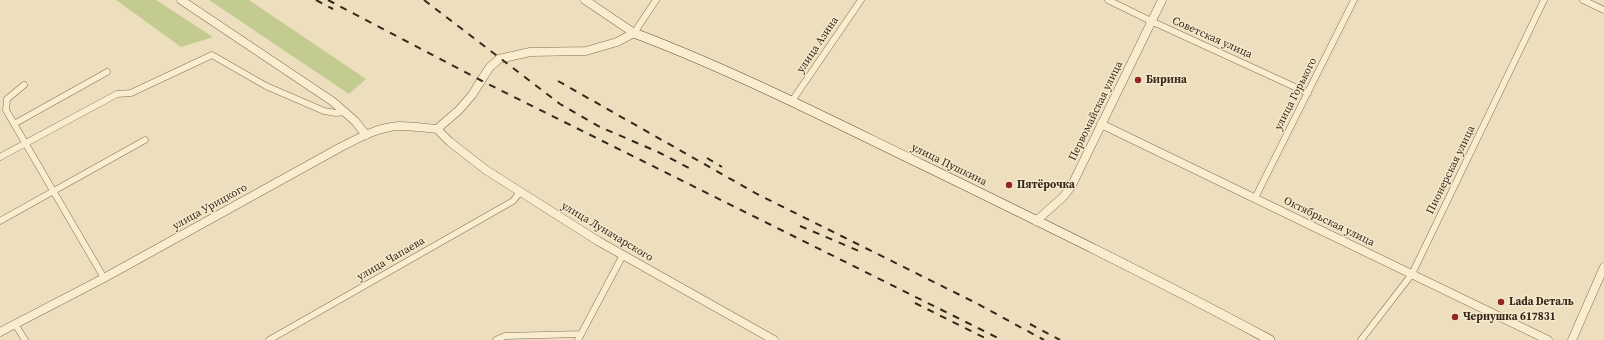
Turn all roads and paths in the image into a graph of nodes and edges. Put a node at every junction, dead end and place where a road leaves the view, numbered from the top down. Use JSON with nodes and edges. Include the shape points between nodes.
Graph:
{"nodes":[{"id":1,"x":181,"y":0,"type":"edge"},
{"id":2,"x":585,"y":0,"type":"edge"},
{"id":3,"x":656,"y":0,"type":"edge"},
{"id":4,"x":861,"y":0,"type":"edge"},
{"id":5,"x":1108,"y":0,"type":"edge"},
{"id":6,"x":1162,"y":0,"type":"edge"},
{"id":7,"x":1354,"y":0,"type":"edge"},
{"id":8,"x":1544,"y":0,"type":"edge"},
{"id":9,"x":1583,"y":0,"type":"edge"},
{"id":10,"x":1604,"y":10,"type":"edge"},
{"id":11,"x":1151,"y":21,"type":"junction"},
{"id":12,"x":634,"y":33,"type":"junction"},
{"id":13,"x":107,"y":72,"type":"dead end"},
{"id":14,"x":24,"y":85,"type":"dead end"},
{"id":15,"x":1308,"y":93,"type":"junction"},
{"id":16,"x":792,"y":101,"type":"junction"},
{"id":17,"x":346,"y":112,"type":"junction"},
{"id":18,"x":14,"y":124,"type":"junction"},
{"id":19,"x":1101,"y":124,"type":"junction"},
{"id":20,"x":437,"y":129,"type":"junction"},
{"id":21,"x":366,"y":135,"type":"junction"},
{"id":22,"x":145,"y":140,"type":"dead end"},
{"id":23,"x":25,"y":142,"type":"junction"},
{"id":24,"x":0,"y":157,"type":"edge"},
{"id":25,"x":54,"y":191,"type":"junction"},
{"id":26,"x":520,"y":192,"type":"junction"},
{"id":27,"x":1255,"y":198,"type":"junction"},
{"id":28,"x":1036,"y":220,"type":"junction"},
{"id":29,"x":0,"y":221,"type":"edge"},
{"id":30,"x":623,"y":255,"type":"junction"},
{"id":31,"x":1604,"y":267,"type":"edge"},
{"id":32,"x":1412,"y":274,"type":"junction"},
{"id":33,"x":104,"y":278,"type":"junction"},
{"id":34,"x":15,"y":324,"type":"junction"},
{"id":35,"x":0,"y":332,"type":"edge"},
{"id":36,"x":579,"y":337,"type":"edge"},
{"id":37,"x":25,"y":340,"type":"edge"},
{"id":38,"x":269,"y":340,"type":"edge"},
{"id":39,"x":496,"y":340,"type":"edge"},
{"id":40,"x":774,"y":340,"type":"edge"},
{"id":41,"x":1270,"y":340,"type":"edge"},
{"id":42,"x":1361,"y":340,"type":"edge"},
{"id":43,"x":1548,"y":340,"type":"edge"},
{"id":44,"x":1572,"y":340,"type":"edge"}],
"edges":[{"from":1,"to":17,"type":"street"},
{"from":2,"to":12,"type":"street"},
{"from":3,"to":12,"type":"street"},
{"from":4,"to":16,"type":"street","name":"улица Азина"},
{"from":5,"to":11,"type":"street","name":"Советская улица"},
{"from":6,"to":11,"type":"street","name":"Первомайская улица"},
{"from":7,"to":15,"type":"street","name":"улица Горького"},
{"from":8,"to":32,"type":"street","name":"Пионерская улица"},
{"from":9,"to":10,"type":"street"},
{"from":11,"to":15,"type":"street","name":"Советская улица"},
{"from":11,"to":19,"type":"street","name":"Первомайская улица"},
{"from":12,"to":16,"type":"main road","name":"улица Пушкина","via":[[685,52]]},
{"from":12,"to":20,"type":"street","via":[[617,42],[586,51],[530,52],[500,59],[489,68],[459,110]]},
{"from":13,"to":18,"type":"street"},
{"from":14,"to":18,"type":"street","via":[[7,99],[6,110]]},
{"from":15,"to":27,"type":"street","name":"улица Горького"},
{"from":16,"to":28,"type":"main road","name":"улица Пушкина"},
{"from":17,"to":21,"type":"street"},
{"from":17,"to":23,"type":"street","via":[[324,111],[266,86],[212,55],[131,94],[117,94]]},
{"from":18,"to":23,"type":"street"},
{"from":19,"to":27,"type":"street","name":"Октябрьская улица"},
{"from":19,"to":28,"type":"street","name":"Первомайская улица","via":[[1071,187]]},
{"from":20,"to":21,"type":"street","name":"улица Урицкого","via":[[398,126]]},
{"from":20,"to":26,"type":"street","name":"улица Луначарского","via":[[486,170]]},
{"from":21,"to":33,"type":"street","name":"улица Урицкого"},
{"from":22,"to":25,"type":"street"},
{"from":23,"to":24,"type":"street"},
{"from":23,"to":25,"type":"street"},
{"from":25,"to":29,"type":"street"},
{"from":25,"to":33,"type":"street"},
{"from":26,"to":30,"type":"street","name":"улица Луначарского"},
{"from":26,"to":38,"type":"street","name":"улица Чапаева","via":[[513,201]]},
{"from":27,"to":32,"type":"street","name":"Октябрьская улица"},
{"from":28,"to":41,"type":"main road","name":"улица Пушкина"},
{"from":30,"to":36,"type":"street"},
{"from":30,"to":40,"type":"street","name":"улица Луначарского"},
{"from":31,"to":44,"type":"street"},
{"from":32,"to":42,"type":"street","name":"Пионерская улица"},
{"from":32,"to":43,"type":"street","name":"Октябрьская улица"},
{"from":33,"to":34,"type":"street","name":"улица Урицкого"},
{"from":34,"to":35,"type":"street","name":"улица Урицкого"},
{"from":34,"to":37,"type":"street"},
{"from":36,"to":39,"type":"street","via":[[505,336]]}]}
